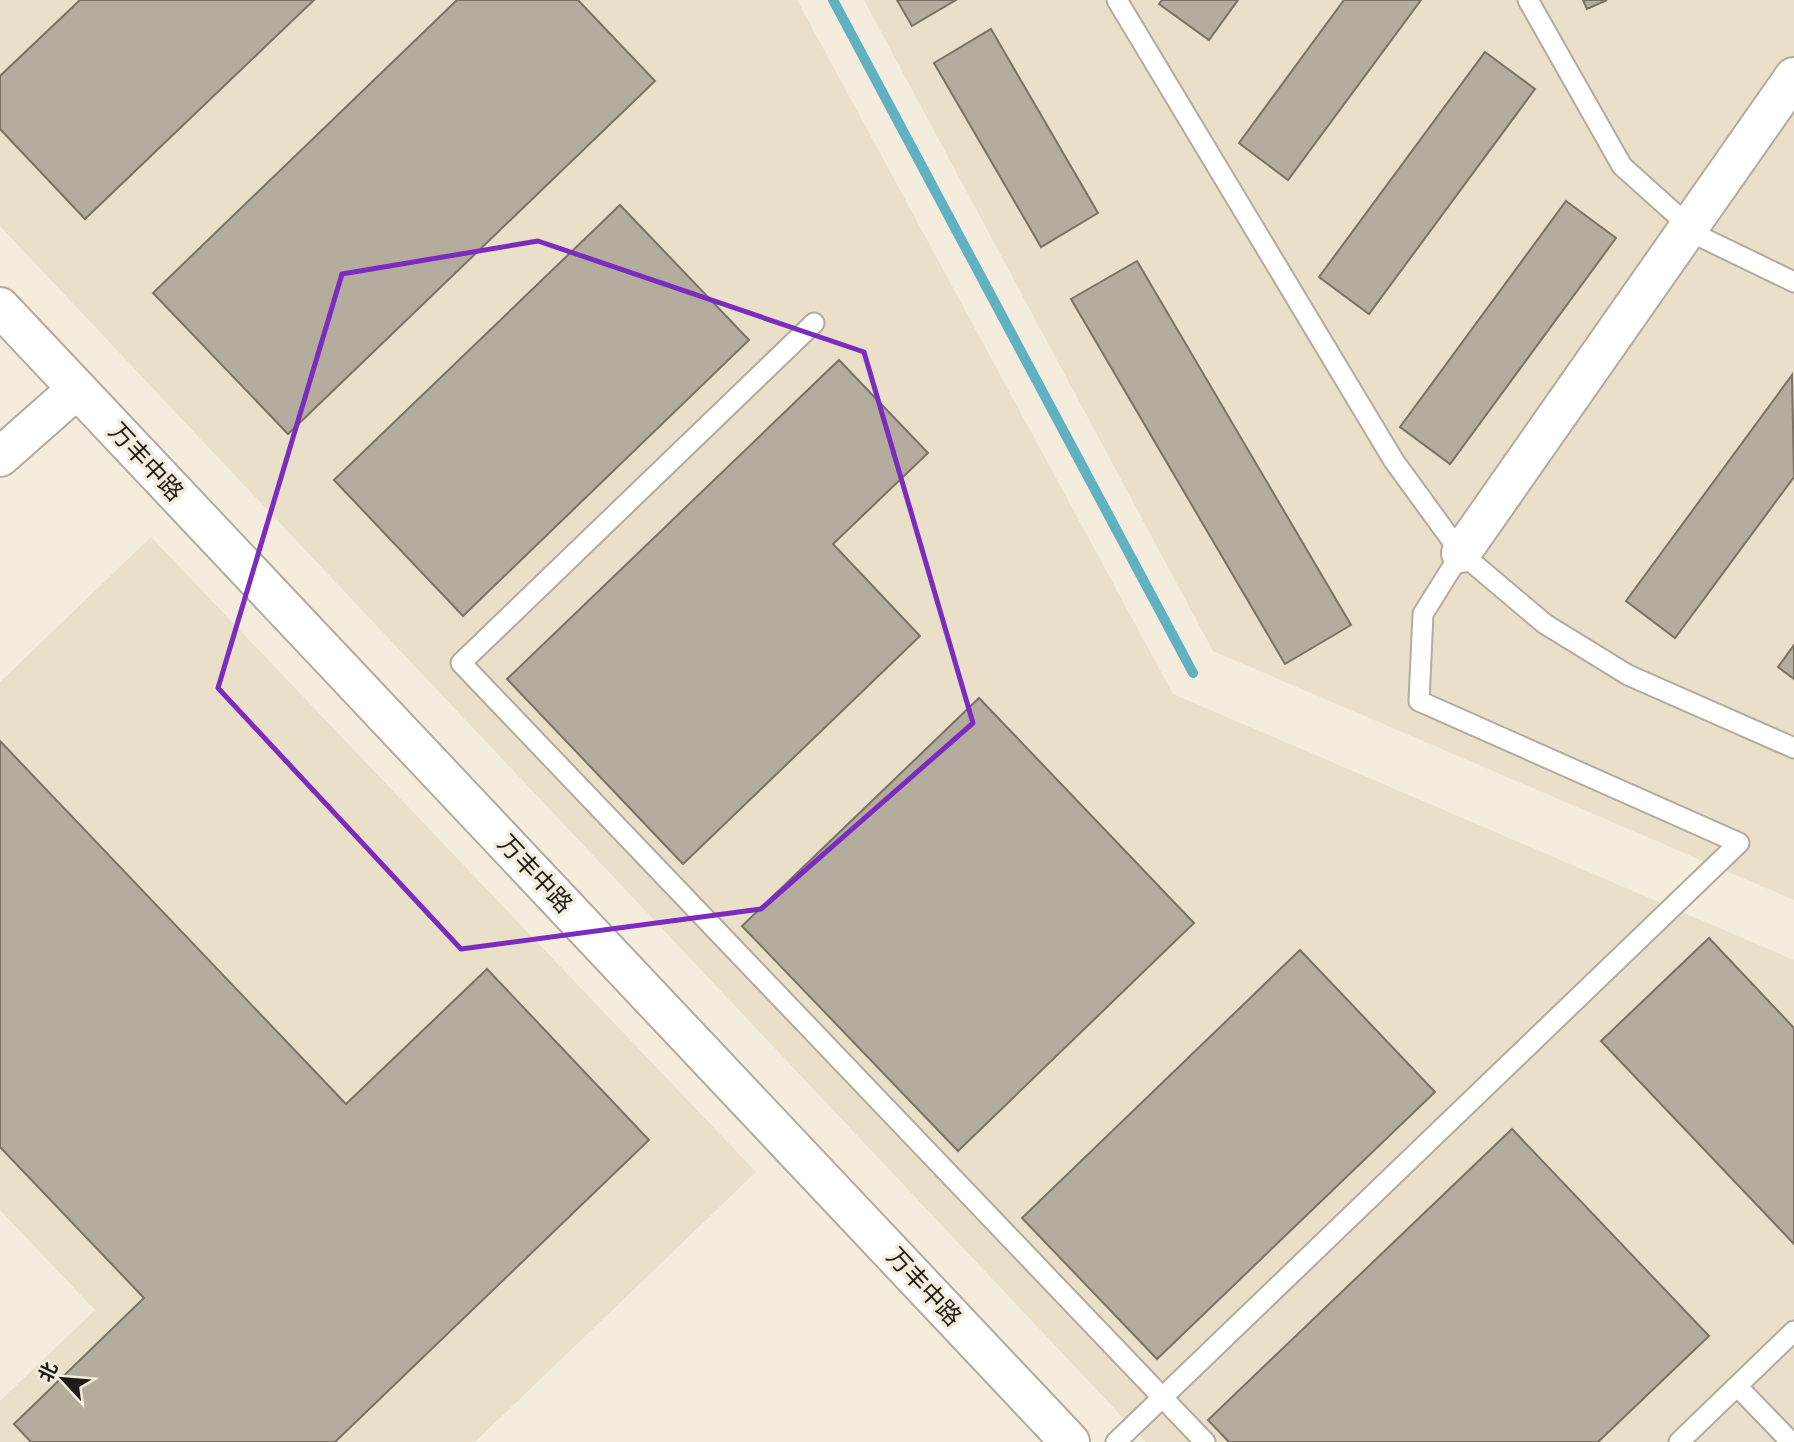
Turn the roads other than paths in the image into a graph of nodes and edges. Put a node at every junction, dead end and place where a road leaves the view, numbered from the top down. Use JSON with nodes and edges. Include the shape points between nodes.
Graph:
{"nodes":[{"id":1,"x":1117,"y":0,"type":"edge"},
{"id":2,"x":1528,"y":0,"type":"edge"},
{"id":3,"x":1794,"y":77,"type":"edge"},
{"id":4,"x":1689,"y":227,"type":"junction"},
{"id":5,"x":1794,"y":282,"type":"edge"},
{"id":6,"x":0,"y":307,"type":"edge"},
{"id":7,"x":814,"y":323,"type":"dead end"},
{"id":8,"x":77,"y":389,"type":"junction"},
{"id":9,"x":0,"y":457,"type":"edge"},
{"id":10,"x":1461,"y":553,"type":"junction"},
{"id":11,"x":1794,"y":748,"type":"edge"},
{"id":12,"x":1794,"y":1331,"type":"edge"},
{"id":13,"x":1737,"y":1386,"type":"junction"},
{"id":14,"x":1163,"y":1398,"type":"junction"},
{"id":15,"x":1070,"y":1442,"type":"edge"},
{"id":16,"x":1116,"y":1442,"type":"edge"},
{"id":17,"x":1205,"y":1442,"type":"edge"},
{"id":18,"x":1679,"y":1442,"type":"edge"},
{"id":19,"x":1791,"y":1442,"type":"edge"}],
"edges":[{"from":1,"to":10,"type":"lane","via":[[1394,461]]},
{"from":2,"to":4,"type":"lane","via":[[1622,166]]},
{"from":3,"to":4,"type":"street"},
{"from":4,"to":5,"type":"lane"},
{"from":4,"to":10,"type":"street"},
{"from":6,"to":8,"type":"street","name":"万丰中路"},
{"from":7,"to":14,"type":"lane","via":[[461,663]]},
{"from":8,"to":9,"type":"street"},
{"from":8,"to":15,"type":"street","name":"万丰中路"},
{"from":10,"to":11,"type":"lane","via":[[1545,624],[1628,675]]},
{"from":10,"to":14,"type":"lane","via":[[1423,614],[1419,701],[1739,842]]},
{"from":12,"to":13,"type":"lane"},
{"from":13,"to":18,"type":"lane"},
{"from":13,"to":19,"type":"lane"},
{"from":14,"to":16,"type":"lane"},
{"from":14,"to":17,"type":"lane"}]}
